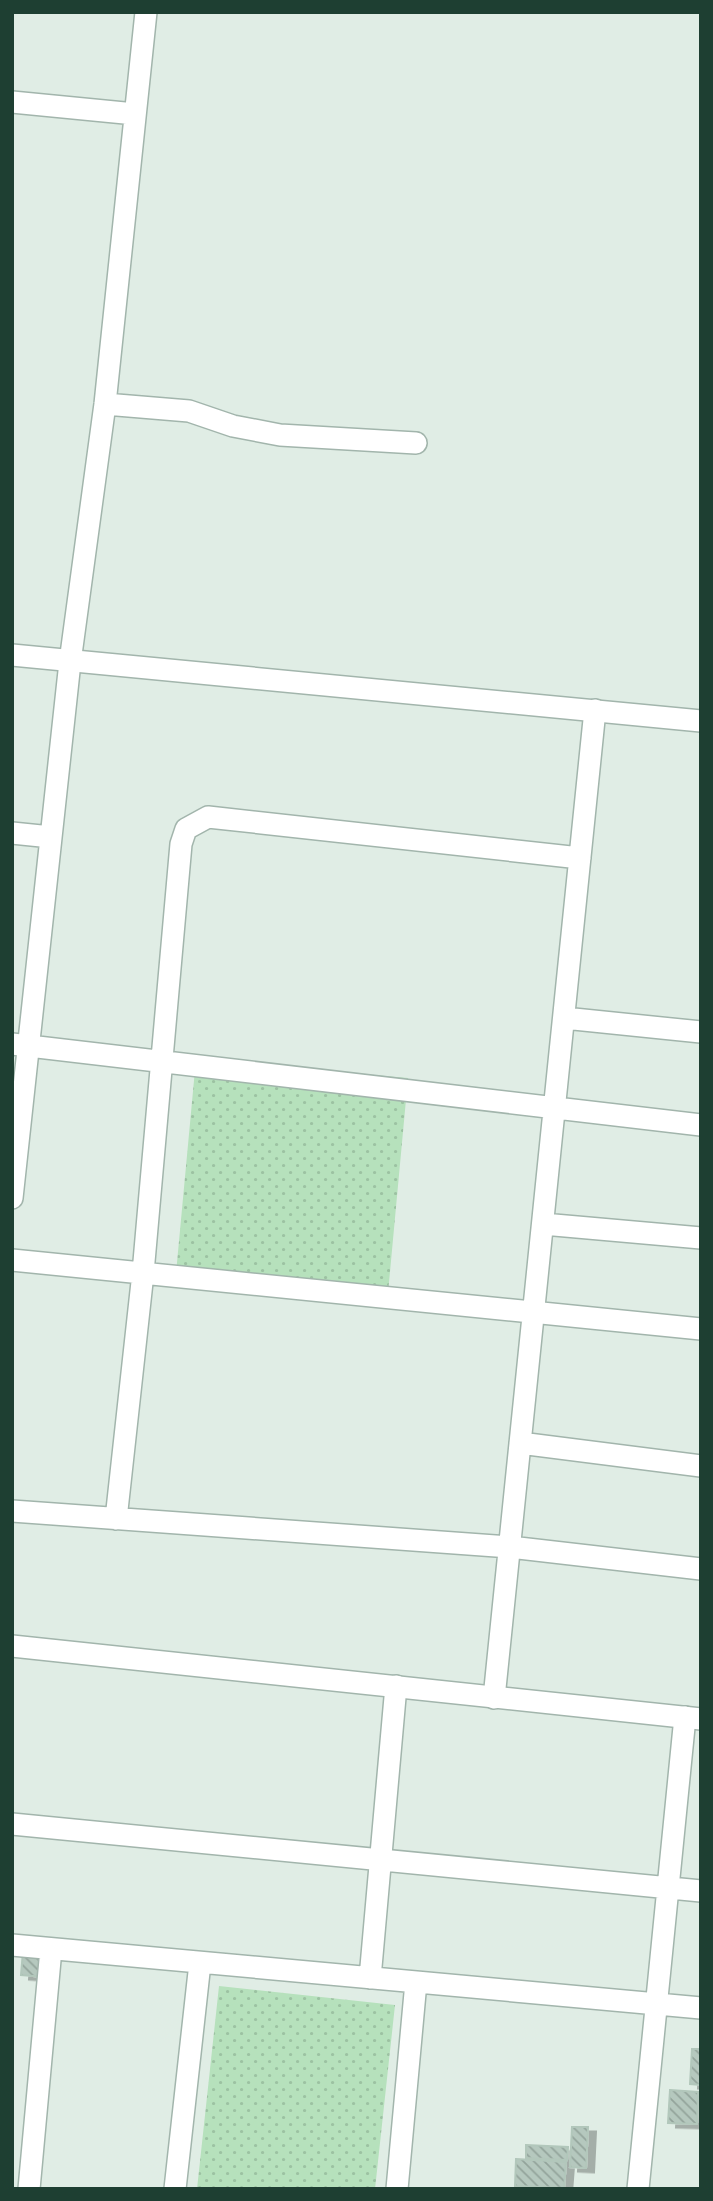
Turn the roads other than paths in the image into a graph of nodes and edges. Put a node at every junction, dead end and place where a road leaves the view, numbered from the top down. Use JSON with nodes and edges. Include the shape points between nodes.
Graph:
{"nodes":[{"id":1,"x":146,"y":12,"type":"edge"},
{"id":2,"x":12,"y":102,"type":"edge"},
{"id":3,"x":135,"y":114,"type":"junction"},
{"id":4,"x":106,"y":404,"type":"junction"},
{"id":5,"x":416,"y":443,"type":"dead end"},
{"id":6,"x":12,"y":655,"type":"edge"},
{"id":7,"x":70,"y":663,"type":"junction"},
{"id":8,"x":595,"y":710,"type":"junction"},
{"id":9,"x":701,"y":722,"type":"edge"},
{"id":10,"x":12,"y":833,"type":"edge"},
{"id":11,"x":51,"y":837,"type":"junction"},
{"id":12,"x":580,"y":858,"type":"junction"},
{"id":13,"x":564,"y":1018,"type":"junction"},
{"id":14,"x":701,"y":1032,"type":"edge"},
{"id":15,"x":20,"y":1045,"type":"edge"},
{"id":16,"x":163,"y":1062,"type":"junction"},
{"id":17,"x":554,"y":1110,"type":"junction"},
{"id":18,"x":701,"y":1125,"type":"edge"},
{"id":19,"x":12,"y":1198,"type":"edge"},
{"id":20,"x":542,"y":1224,"type":"junction"},
{"id":21,"x":701,"y":1238,"type":"edge"},
{"id":22,"x":12,"y":1260,"type":"edge"},
{"id":23,"x":143,"y":1273,"type":"junction"},
{"id":24,"x":534,"y":1311,"type":"junction"},
{"id":25,"x":701,"y":1329,"type":"edge"},
{"id":26,"x":520,"y":1443,"type":"junction"},
{"id":27,"x":701,"y":1466,"type":"edge"},
{"id":28,"x":12,"y":1511,"type":"edge"},
{"id":29,"x":116,"y":1519,"type":"junction"},
{"id":30,"x":510,"y":1547,"type":"junction"},
{"id":31,"x":701,"y":1569,"type":"edge"},
{"id":32,"x":12,"y":1646,"type":"edge"},
{"id":33,"x":396,"y":1686,"type":"junction"},
{"id":34,"x":494,"y":1698,"type":"junction"},
{"id":35,"x":693,"y":1718,"type":"edge"},
{"id":36,"x":12,"y":1824,"type":"edge"},
{"id":37,"x":381,"y":1861,"type":"junction"},
{"id":38,"x":670,"y":1888,"type":"junction"},
{"id":39,"x":701,"y":1891,"type":"edge"},
{"id":40,"x":12,"y":1945,"type":"edge"},
{"id":41,"x":51,"y":1949,"type":"junction"},
{"id":42,"x":200,"y":1963,"type":"junction"},
{"id":43,"x":370,"y":1978,"type":"junction"},
{"id":44,"x":416,"y":1982,"type":"junction"},
{"id":45,"x":659,"y":2003,"type":"junction"},
{"id":46,"x":701,"y":2008,"type":"edge"},
{"id":47,"x":29,"y":2189,"type":"edge"},
{"id":48,"x":175,"y":2189,"type":"edge"},
{"id":49,"x":397,"y":2189,"type":"edge"},
{"id":50,"x":638,"y":2189,"type":"edge"}],
"edges":[{"from":1,"to":3,"type":"street"},
{"from":2,"to":3,"type":"street"},
{"from":3,"to":4,"type":"street"},
{"from":4,"to":5,"type":"street","via":[[189,411],[280,435]]},
{"from":4,"to":7,"type":"street"},
{"from":6,"to":7,"type":"street"},
{"from":7,"to":8,"type":"street"},
{"from":7,"to":11,"type":"street"},
{"from":8,"to":9,"type":"street"},
{"from":8,"to":12,"type":"street"},
{"from":10,"to":11,"type":"street"},
{"from":11,"to":15,"type":"street"},
{"from":12,"to":13,"type":"street"},
{"from":12,"to":16,"type":"street","via":[[208,817],[195,822],[181,844]]},
{"from":13,"to":14,"type":"street"},
{"from":13,"to":17,"type":"street"},
{"from":15,"to":16,"type":"street"},
{"from":15,"to":19,"type":"street"},
{"from":16,"to":17,"type":"street"},
{"from":16,"to":23,"type":"street"},
{"from":17,"to":18,"type":"street"},
{"from":17,"to":20,"type":"street"},
{"from":20,"to":21,"type":"street"},
{"from":20,"to":24,"type":"street"},
{"from":22,"to":23,"type":"street"},
{"from":23,"to":24,"type":"street"},
{"from":23,"to":29,"type":"street"},
{"from":24,"to":25,"type":"street"},
{"from":24,"to":26,"type":"street"},
{"from":26,"to":27,"type":"street"},
{"from":26,"to":30,"type":"street"},
{"from":28,"to":29,"type":"street"},
{"from":29,"to":30,"type":"street"},
{"from":30,"to":31,"type":"street"},
{"from":30,"to":34,"type":"street"},
{"from":32,"to":33,"type":"street"},
{"from":33,"to":34,"type":"street"},
{"from":33,"to":37,"type":"street"},
{"from":34,"to":35,"type":"street"},
{"from":35,"to":38,"type":"street"},
{"from":36,"to":37,"type":"street"},
{"from":37,"to":38,"type":"street"},
{"from":37,"to":43,"type":"street"},
{"from":38,"to":39,"type":"street"},
{"from":38,"to":45,"type":"street"},
{"from":40,"to":41,"type":"street"},
{"from":41,"to":42,"type":"street"},
{"from":41,"to":47,"type":"street"},
{"from":42,"to":43,"type":"street"},
{"from":42,"to":48,"type":"street"},
{"from":43,"to":44,"type":"street"},
{"from":44,"to":45,"type":"street"},
{"from":44,"to":49,"type":"street"},
{"from":45,"to":46,"type":"street"},
{"from":45,"to":50,"type":"street"}]}
